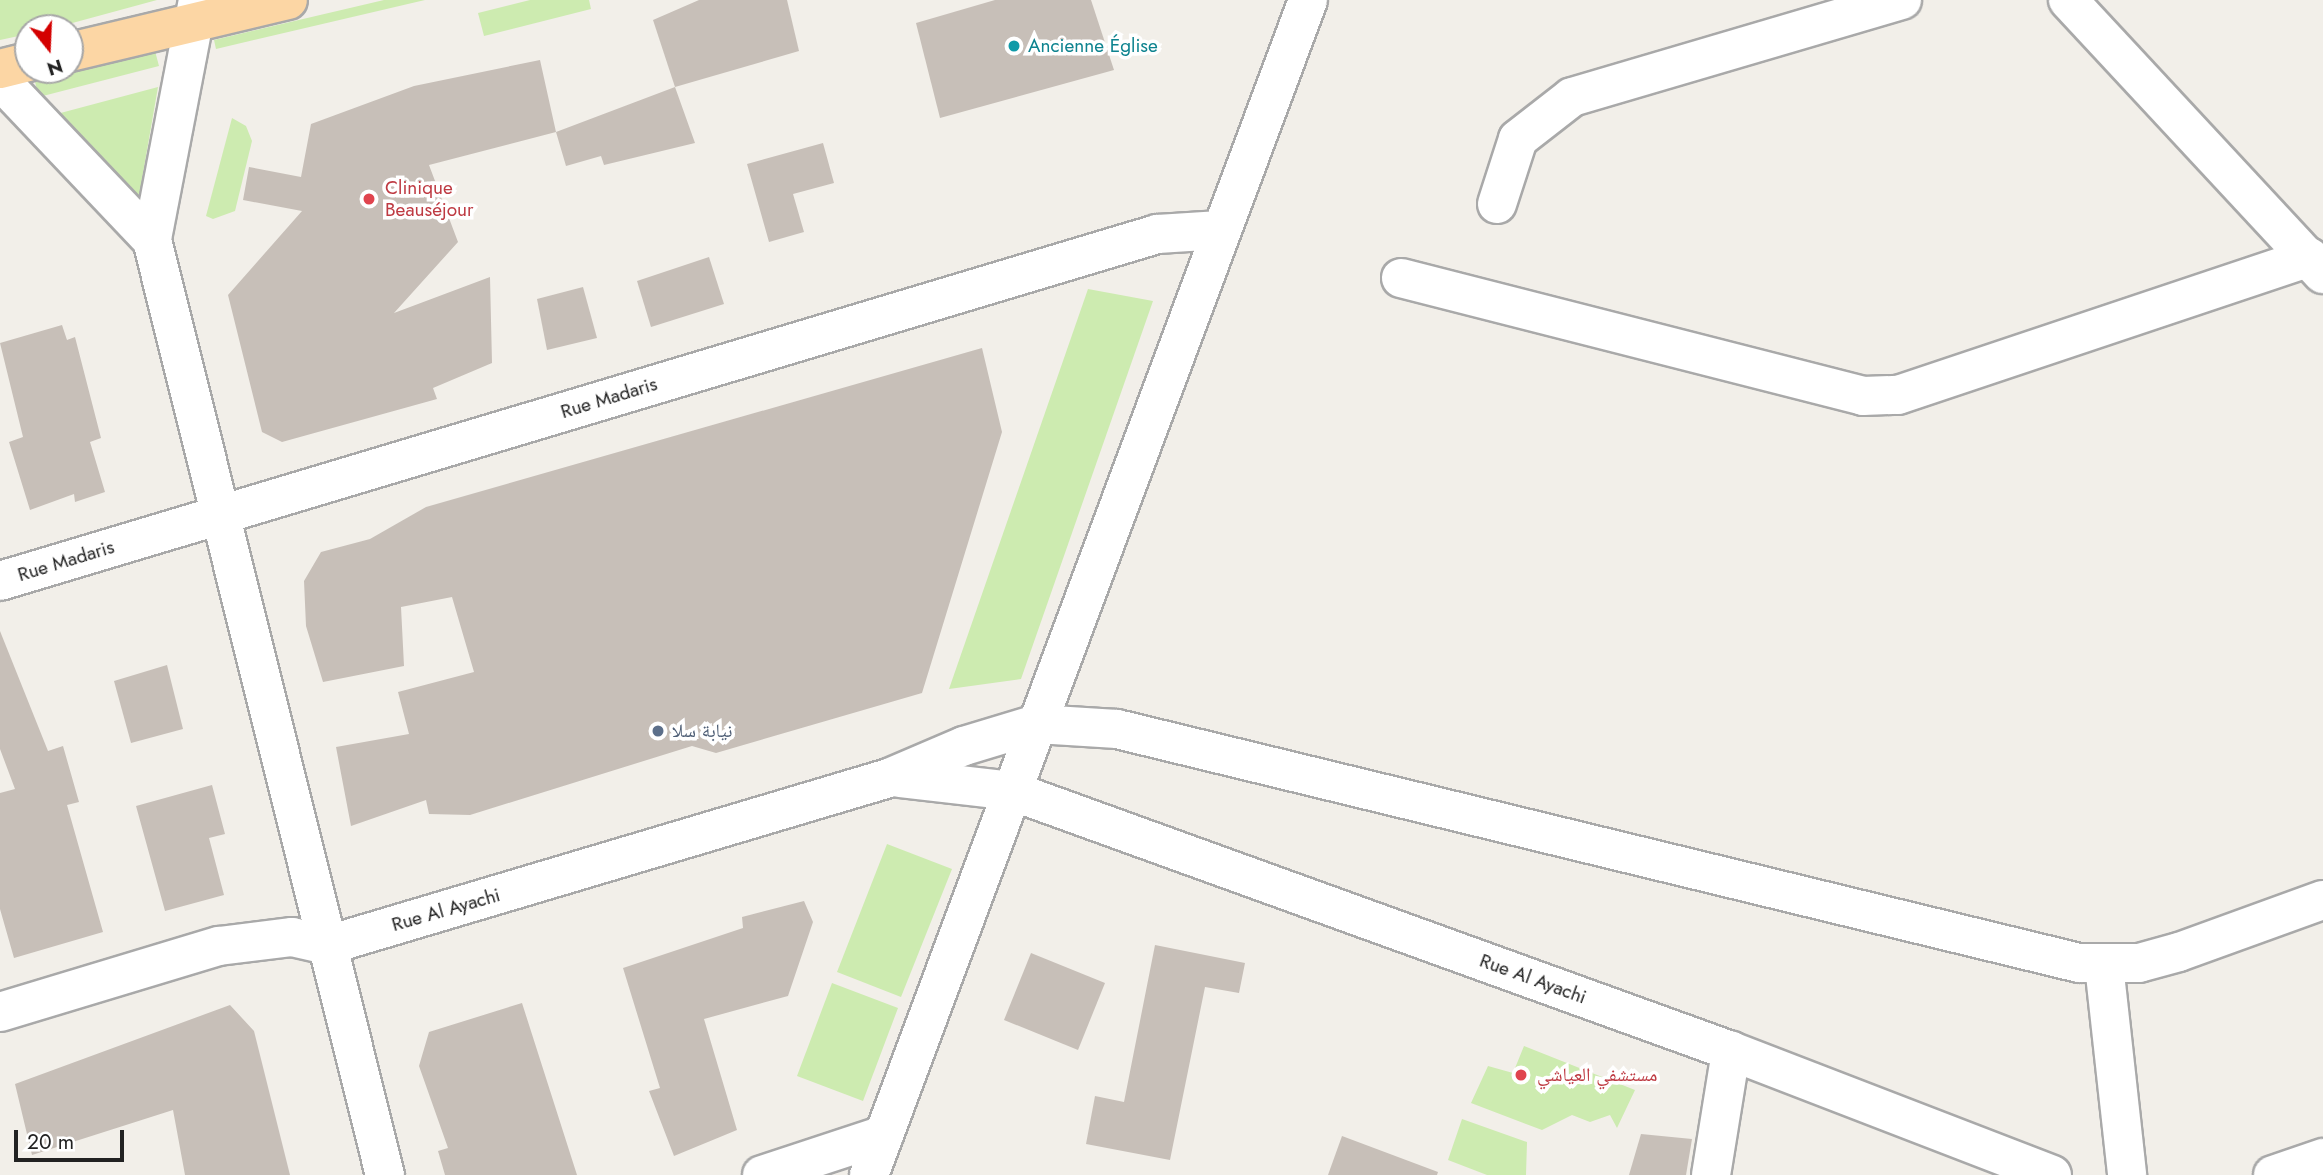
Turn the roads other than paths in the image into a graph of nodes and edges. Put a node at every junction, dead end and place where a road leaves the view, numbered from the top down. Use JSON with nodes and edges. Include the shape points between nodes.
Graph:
{"nodes":[{"id":1,"x":288,"y":0,"type":"edge"},
{"id":2,"x":1308,"y":0,"type":"edge"},
{"id":3,"x":1902,"y":0,"type":"edge"},
{"id":4,"x":2068,"y":0,"type":"edge"},
{"id":5,"x":196,"y":11,"type":"edge"},
{"id":6,"x":84,"y":47,"type":"edge"},
{"id":7,"x":0,"y":80,"type":"edge"},
{"id":8,"x":1497,"y":204,"type":"dead end"},
{"id":9,"x":1221,"y":230,"type":"junction"},
{"id":10,"x":152,"y":240,"type":"junction"},
{"id":11,"x":2316,"y":266,"type":"edge"},
{"id":12,"x":1401,"y":278,"type":"dead end"},
{"id":13,"x":219,"y":516,"type":"junction"},
{"id":14,"x":0,"y":581,"type":"edge"},
{"id":15,"x":1037,"y":724,"type":"junction"},
{"id":16,"x":889,"y":778,"type":"junction"},
{"id":17,"x":1012,"y":791,"type":"junction"},
{"id":18,"x":2323,"y":900,"type":"edge"},
{"id":19,"x":328,"y":944,"type":"junction"},
{"id":20,"x":2104,"y":965,"type":"junction"},
{"id":21,"x":0,"y":1012,"type":"edge"},
{"id":22,"x":1731,"y":1051,"type":"junction"},
{"id":23,"x":884,"y":1135,"type":"junction"},
{"id":24,"x":2323,"y":1158,"type":"edge"},
{"id":25,"x":385,"y":1175,"type":"edge"},
{"id":26,"x":762,"y":1175,"type":"edge"},
{"id":27,"x":869,"y":1175,"type":"edge"},
{"id":28,"x":1711,"y":1175,"type":"edge"},
{"id":29,"x":2052,"y":1175,"type":"edge"},
{"id":30,"x":2127,"y":1175,"type":"edge"},
{"id":31,"x":2273,"y":1175,"type":"edge"}],
"edges":[{"from":1,"to":5,"type":"main road"},
{"from":2,"to":9,"type":"street"},
{"from":3,"to":8,"type":"street","via":[[1572,97],[1518,139]]},
{"from":4,"to":11,"type":"street"},
{"from":5,"to":6,"type":"main road"},
{"from":5,"to":10,"type":"street"},
{"from":7,"to":10,"type":"street"},
{"from":9,"to":13,"type":"street","name":"Rue Madaris","via":[[1157,234]]},
{"from":9,"to":15,"type":"street"},
{"from":10,"to":13,"type":"street"},
{"from":11,"to":12,"type":"street","via":[[1898,395],[1863,396]]},
{"from":13,"to":14,"type":"street","name":"Rue Madaris"},
{"from":13,"to":19,"type":"street"},
{"from":15,"to":16,"type":"street","via":[[964,746]]},
{"from":15,"to":17,"type":"street"},
{"from":15,"to":20,"type":"street","via":[[1117,729]]},
{"from":16,"to":17,"type":"street","name":"Rue Al Ayachi","via":[[930,776]]},
{"from":16,"to":19,"type":"street","name":"Rue Al Ayachi"},
{"from":17,"to":22,"type":"street","name":"Rue Al Ayachi"},
{"from":17,"to":23,"type":"street"},
{"from":18,"to":20,"type":"street","via":[[2179,953]]},
{"from":19,"to":21,"type":"street","name":"Rue Al Ayachi","via":[[257,938]]},
{"from":19,"to":25,"type":"street"},
{"from":20,"to":30,"type":"street"},
{"from":22,"to":28,"type":"street"},
{"from":22,"to":29,"type":"street","name":"Rue Al Ayachi"},
{"from":23,"to":26,"type":"street"},
{"from":23,"to":27,"type":"street"},
{"from":24,"to":31,"type":"street"}]}
